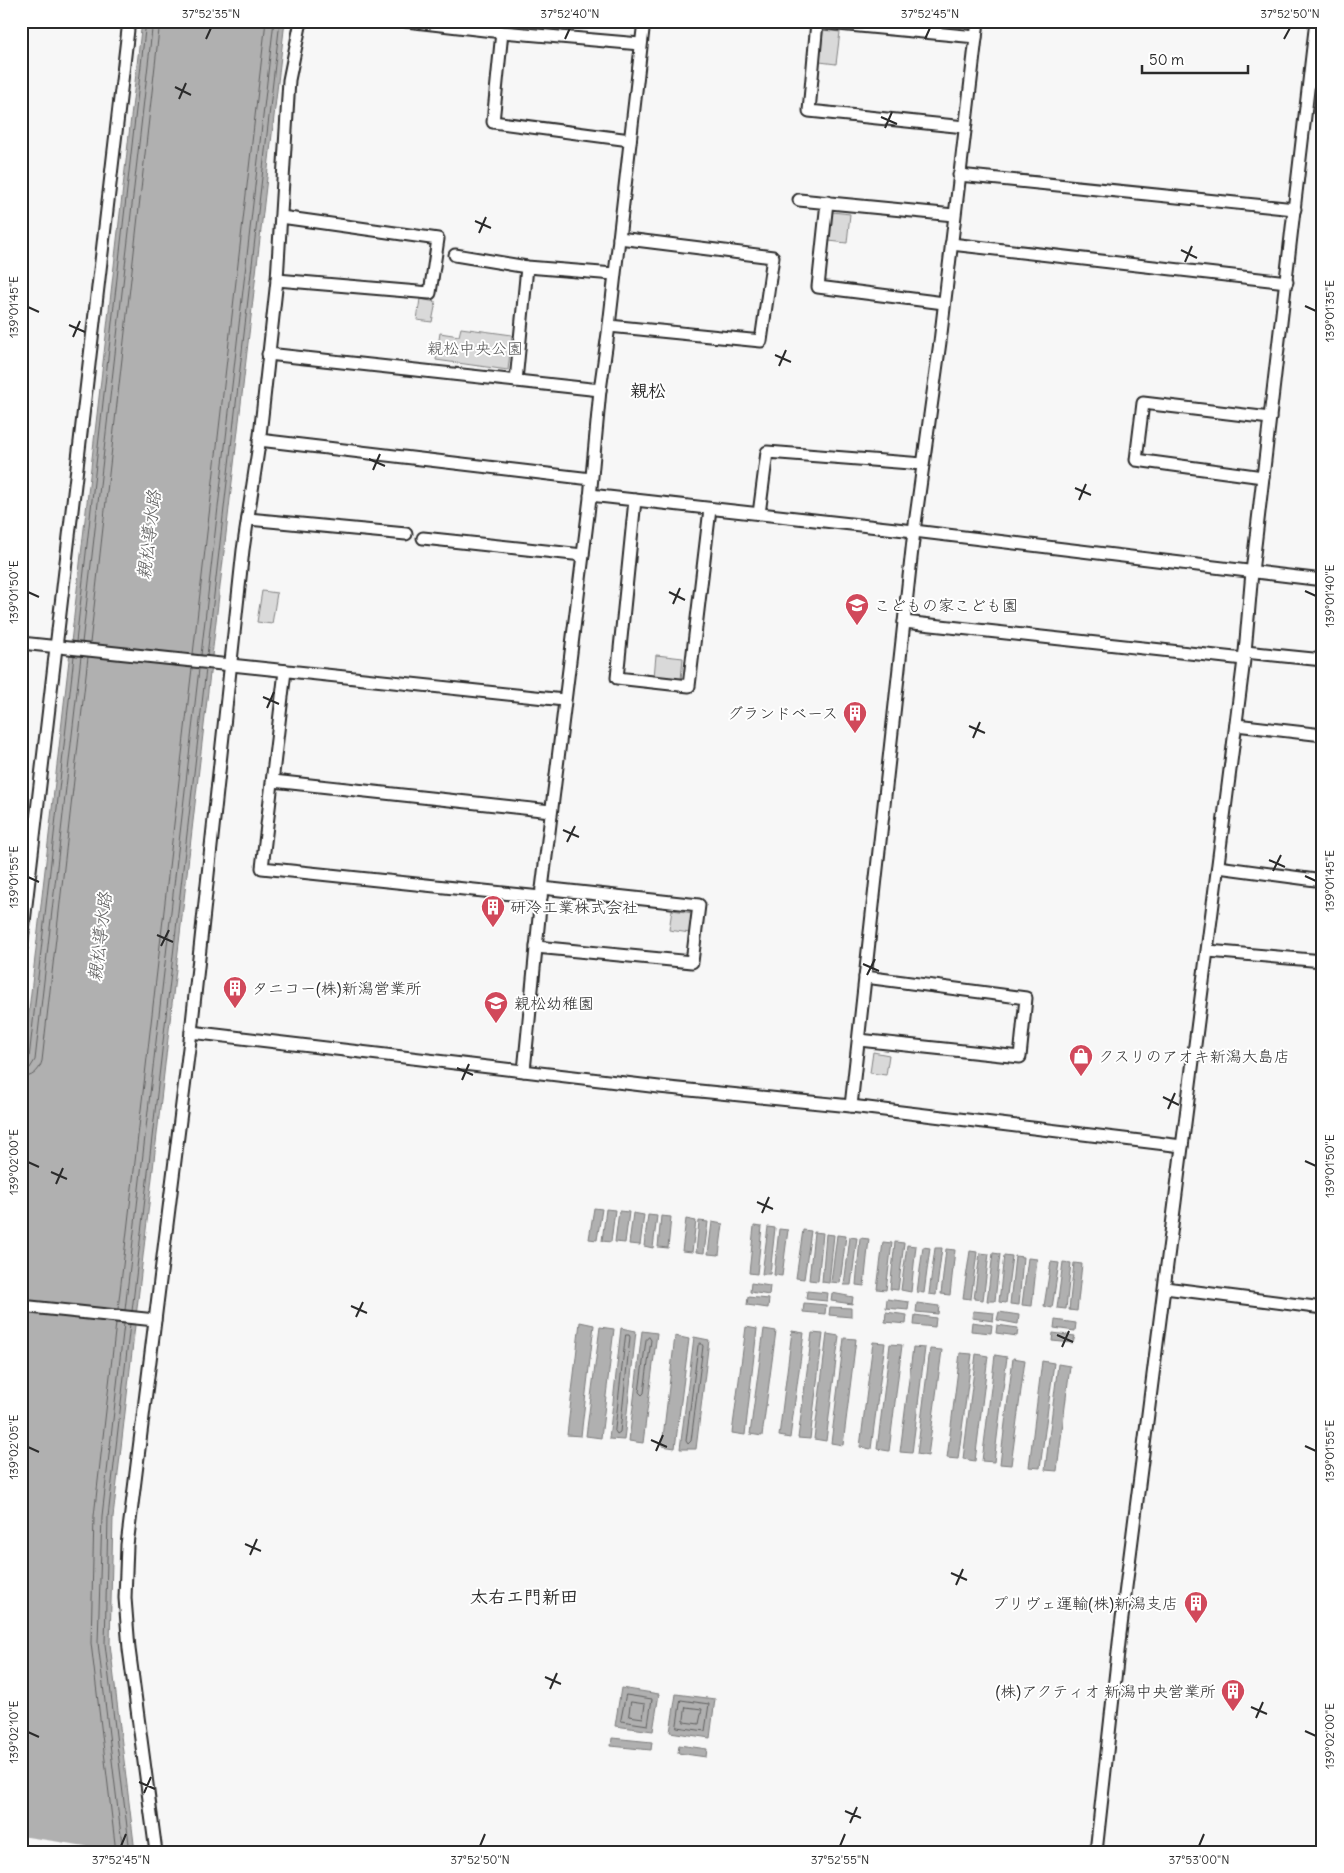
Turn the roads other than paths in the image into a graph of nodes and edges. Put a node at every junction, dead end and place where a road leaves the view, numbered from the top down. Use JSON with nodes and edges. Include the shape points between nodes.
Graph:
{"nodes":[{"id":1,"x":129,"y":21,"type":"edge"},
{"id":2,"x":301,"y":21,"type":"edge"},
{"id":3,"x":406,"y":21,"type":"edge"},
{"id":4,"x":644,"y":21,"type":"edge"},
{"id":5,"x":978,"y":21,"type":"edge"},
{"id":6,"x":1316,"y":21,"type":"edge"},
{"id":7,"x":502,"y":32,"type":"junction"},
{"id":8,"x":976,"y":37,"type":"junction"},
{"id":9,"x":640,"y":44,"type":"junction"},
{"id":10,"x":965,"y":126,"type":"junction"},
{"id":11,"x":630,"y":140,"type":"junction"},
{"id":12,"x":959,"y":175,"type":"junction"},
{"id":13,"x":798,"y":200,"type":"dead end"},
{"id":14,"x":827,"y":202,"type":"junction"},
{"id":15,"x":1295,"y":209,"type":"junction"},
{"id":16,"x":954,"y":216,"type":"junction"},
{"id":17,"x":281,"y":217,"type":"junction"},
{"id":18,"x":619,"y":238,"type":"junction"},
{"id":19,"x":951,"y":244,"type":"junction"},
{"id":20,"x":455,"y":255,"type":"dead end"},
{"id":21,"x":527,"y":267,"type":"junction"},
{"id":22,"x":614,"y":274,"type":"junction"},
{"id":23,"x":278,"y":280,"type":"junction"},
{"id":24,"x":1286,"y":282,"type":"junction"},
{"id":25,"x":944,"y":304,"type":"junction"},
{"id":26,"x":609,"y":326,"type":"junction"},
{"id":27,"x":268,"y":354,"type":"junction"},
{"id":28,"x":516,"y":381,"type":"junction"},
{"id":29,"x":600,"y":390,"type":"junction"},
{"id":30,"x":1270,"y":418,"type":"junction"},
{"id":31,"x":259,"y":440,"type":"junction"},
{"id":32,"x":923,"y":464,"type":"junction"},
{"id":33,"x":1263,"y":477,"type":"junction"},
{"id":34,"x":591,"y":479,"type":"junction"},
{"id":35,"x":590,"y":495,"type":"junction"},
{"id":36,"x":635,"y":500,"type":"junction"},
{"id":37,"x":710,"y":509,"type":"junction"},
{"id":38,"x":759,"y":514,"type":"junction"},
{"id":39,"x":248,"y":519,"type":"junction"},
{"id":40,"x":914,"y":531,"type":"junction"},
{"id":41,"x":406,"y":534,"type":"dead end"},
{"id":42,"x":423,"y":538,"type":"dead end"},
{"id":43,"x":583,"y":555,"type":"junction"},
{"id":44,"x":1252,"y":572,"type":"junction"},
{"id":45,"x":1323,"y":580,"type":"edge"},
{"id":46,"x":904,"y":622,"type":"junction"},
{"id":47,"x":21,"y":643,"type":"edge"},
{"id":48,"x":60,"y":647,"type":"junction"},
{"id":49,"x":1244,"y":656,"type":"junction"},
{"id":50,"x":1323,"y":660,"type":"edge"},
{"id":51,"x":230,"y":666,"type":"junction"},
{"id":52,"x":285,"y":671,"type":"junction"},
{"id":53,"x":564,"y":700,"type":"junction"},
{"id":54,"x":1236,"y":725,"type":"junction"},
{"id":55,"x":1323,"y":735,"type":"edge"},
{"id":56,"x":272,"y":781,"type":"junction"},
{"id":57,"x":551,"y":811,"type":"junction"},
{"id":58,"x":1218,"y":867,"type":"junction"},
{"id":59,"x":1323,"y":881,"type":"edge"},
{"id":60,"x":541,"y":892,"type":"junction"},
{"id":61,"x":536,"y":947,"type":"junction"},
{"id":62,"x":21,"y":948,"type":"edge"},
{"id":63,"x":1208,"y":951,"type":"junction"},
{"id":64,"x":1323,"y":961,"type":"edge"},
{"id":65,"x":865,"y":977,"type":"junction"},
{"id":66,"x":191,"y":1032,"type":"junction"},
{"id":67,"x":858,"y":1040,"type":"junction"},
{"id":68,"x":524,"y":1071,"type":"junction"},
{"id":69,"x":851,"y":1106,"type":"junction"},
{"id":70,"x":1182,"y":1146,"type":"junction"},
{"id":71,"x":1165,"y":1288,"type":"junction"},
{"id":72,"x":21,"y":1306,"type":"edge"},
{"id":73,"x":1323,"y":1308,"type":"edge"},
{"id":74,"x":155,"y":1320,"type":"junction"},
{"id":75,"x":156,"y":1852,"type":"edge"},
{"id":76,"x":1096,"y":1852,"type":"edge"}],
"edges":[{"from":1,"to":48,"type":"street"},
{"from":2,"to":17,"type":"street","via":[[289,80]]},
{"from":3,"to":7,"type":"street"},
{"from":4,"to":9,"type":"street"},
{"from":5,"to":8,"type":"street"},
{"from":6,"to":15,"type":"street"},
{"from":7,"to":9,"type":"street"},
{"from":7,"to":11,"type":"street","via":[[493,122]]},
{"from":8,"to":10,"type":"street"},
{"from":8,"to":10,"type":"street","via":[[817,22],[809,111]]},
{"from":9,"to":11,"type":"street"},
{"from":10,"to":12,"type":"street"},
{"from":11,"to":18,"type":"street"},
{"from":12,"to":15,"type":"street"},
{"from":12,"to":16,"type":"street"},
{"from":13,"to":14,"type":"street"},
{"from":14,"to":16,"type":"street"},
{"from":14,"to":25,"type":"street","via":[[818,287]]},
{"from":15,"to":24,"type":"street"},
{"from":16,"to":19,"type":"street"},
{"from":17,"to":23,"type":"street"},
{"from":17,"to":23,"type":"street","via":[[438,239],[430,292]]},
{"from":18,"to":22,"type":"street"},
{"from":18,"to":26,"type":"street","via":[[773,257],[761,341]]},
{"from":19,"to":24,"type":"street"},
{"from":19,"to":25,"type":"street"},
{"from":20,"to":21,"type":"street"},
{"from":21,"to":22,"type":"street"},
{"from":21,"to":28,"type":"street"},
{"from":22,"to":26,"type":"street"},
{"from":23,"to":27,"type":"street"},
{"from":24,"to":30,"type":"street"},
{"from":25,"to":32,"type":"street"},
{"from":26,"to":29,"type":"street"},
{"from":27,"to":28,"type":"street"},
{"from":27,"to":31,"type":"street"},
{"from":28,"to":29,"type":"street"},
{"from":29,"to":34,"type":"street"},
{"from":30,"to":33,"type":"street"},
{"from":30,"to":33,"type":"street","via":[[1143,403],[1136,460]]},
{"from":31,"to":34,"type":"street"},
{"from":31,"to":39,"type":"street"},
{"from":32,"to":38,"type":"street","via":[[767,452]]},
{"from":32,"to":40,"type":"street"},
{"from":33,"to":44,"type":"street"},
{"from":34,"to":35,"type":"street"},
{"from":35,"to":36,"type":"street"},
{"from":35,"to":43,"type":"street"},
{"from":36,"to":37,"type":"street"},
{"from":36,"to":37,"type":"street","via":[[617,678],[688,686]]},
{"from":37,"to":38,"type":"street"},
{"from":38,"to":40,"type":"street"},
{"from":39,"to":41,"type":"street"},
{"from":39,"to":51,"type":"street"},
{"from":40,"to":44,"type":"street"},
{"from":40,"to":46,"type":"street"},
{"from":42,"to":43,"type":"street"},
{"from":43,"to":53,"type":"street"},
{"from":44,"to":45,"type":"street"},
{"from":44,"to":49,"type":"street"},
{"from":46,"to":49,"type":"street"},
{"from":46,"to":65,"type":"street"},
{"from":47,"to":48,"type":"street"},
{"from":48,"to":51,"type":"street"},
{"from":48,"to":62,"type":"street"},
{"from":49,"to":50,"type":"street"},
{"from":49,"to":54,"type":"street"},
{"from":51,"to":52,"type":"street"},
{"from":51,"to":66,"type":"street"},
{"from":52,"to":53,"type":"street"},
{"from":52,"to":56,"type":"street"},
{"from":53,"to":57,"type":"street"},
{"from":54,"to":55,"type":"street"},
{"from":54,"to":58,"type":"street"},
{"from":56,"to":57,"type":"street"},
{"from":56,"to":60,"type":"street","via":[[262,868]]},
{"from":57,"to":60,"type":"street"},
{"from":58,"to":59,"type":"street"},
{"from":58,"to":63,"type":"street"},
{"from":60,"to":61,"type":"street"},
{"from":60,"to":61,"type":"street","via":[[698,905],[692,962]]},
{"from":61,"to":68,"type":"street"},
{"from":63,"to":64,"type":"street"},
{"from":63,"to":70,"type":"street"},
{"from":65,"to":67,"type":"street"},
{"from":65,"to":67,"type":"street","via":[[1026,998],[1020,1057]]},
{"from":66,"to":68,"type":"street"},
{"from":66,"to":74,"type":"street"},
{"from":67,"to":69,"type":"street"},
{"from":68,"to":69,"type":"street"},
{"from":69,"to":70,"type":"street"},
{"from":70,"to":71,"type":"street"},
{"from":71,"to":73,"type":"street"},
{"from":71,"to":76,"type":"street","via":[[1120,1634]]},
{"from":72,"to":74,"type":"street"},
{"from":74,"to":75,"type":"street","via":[[127,1545],[125,1598]]}]}
